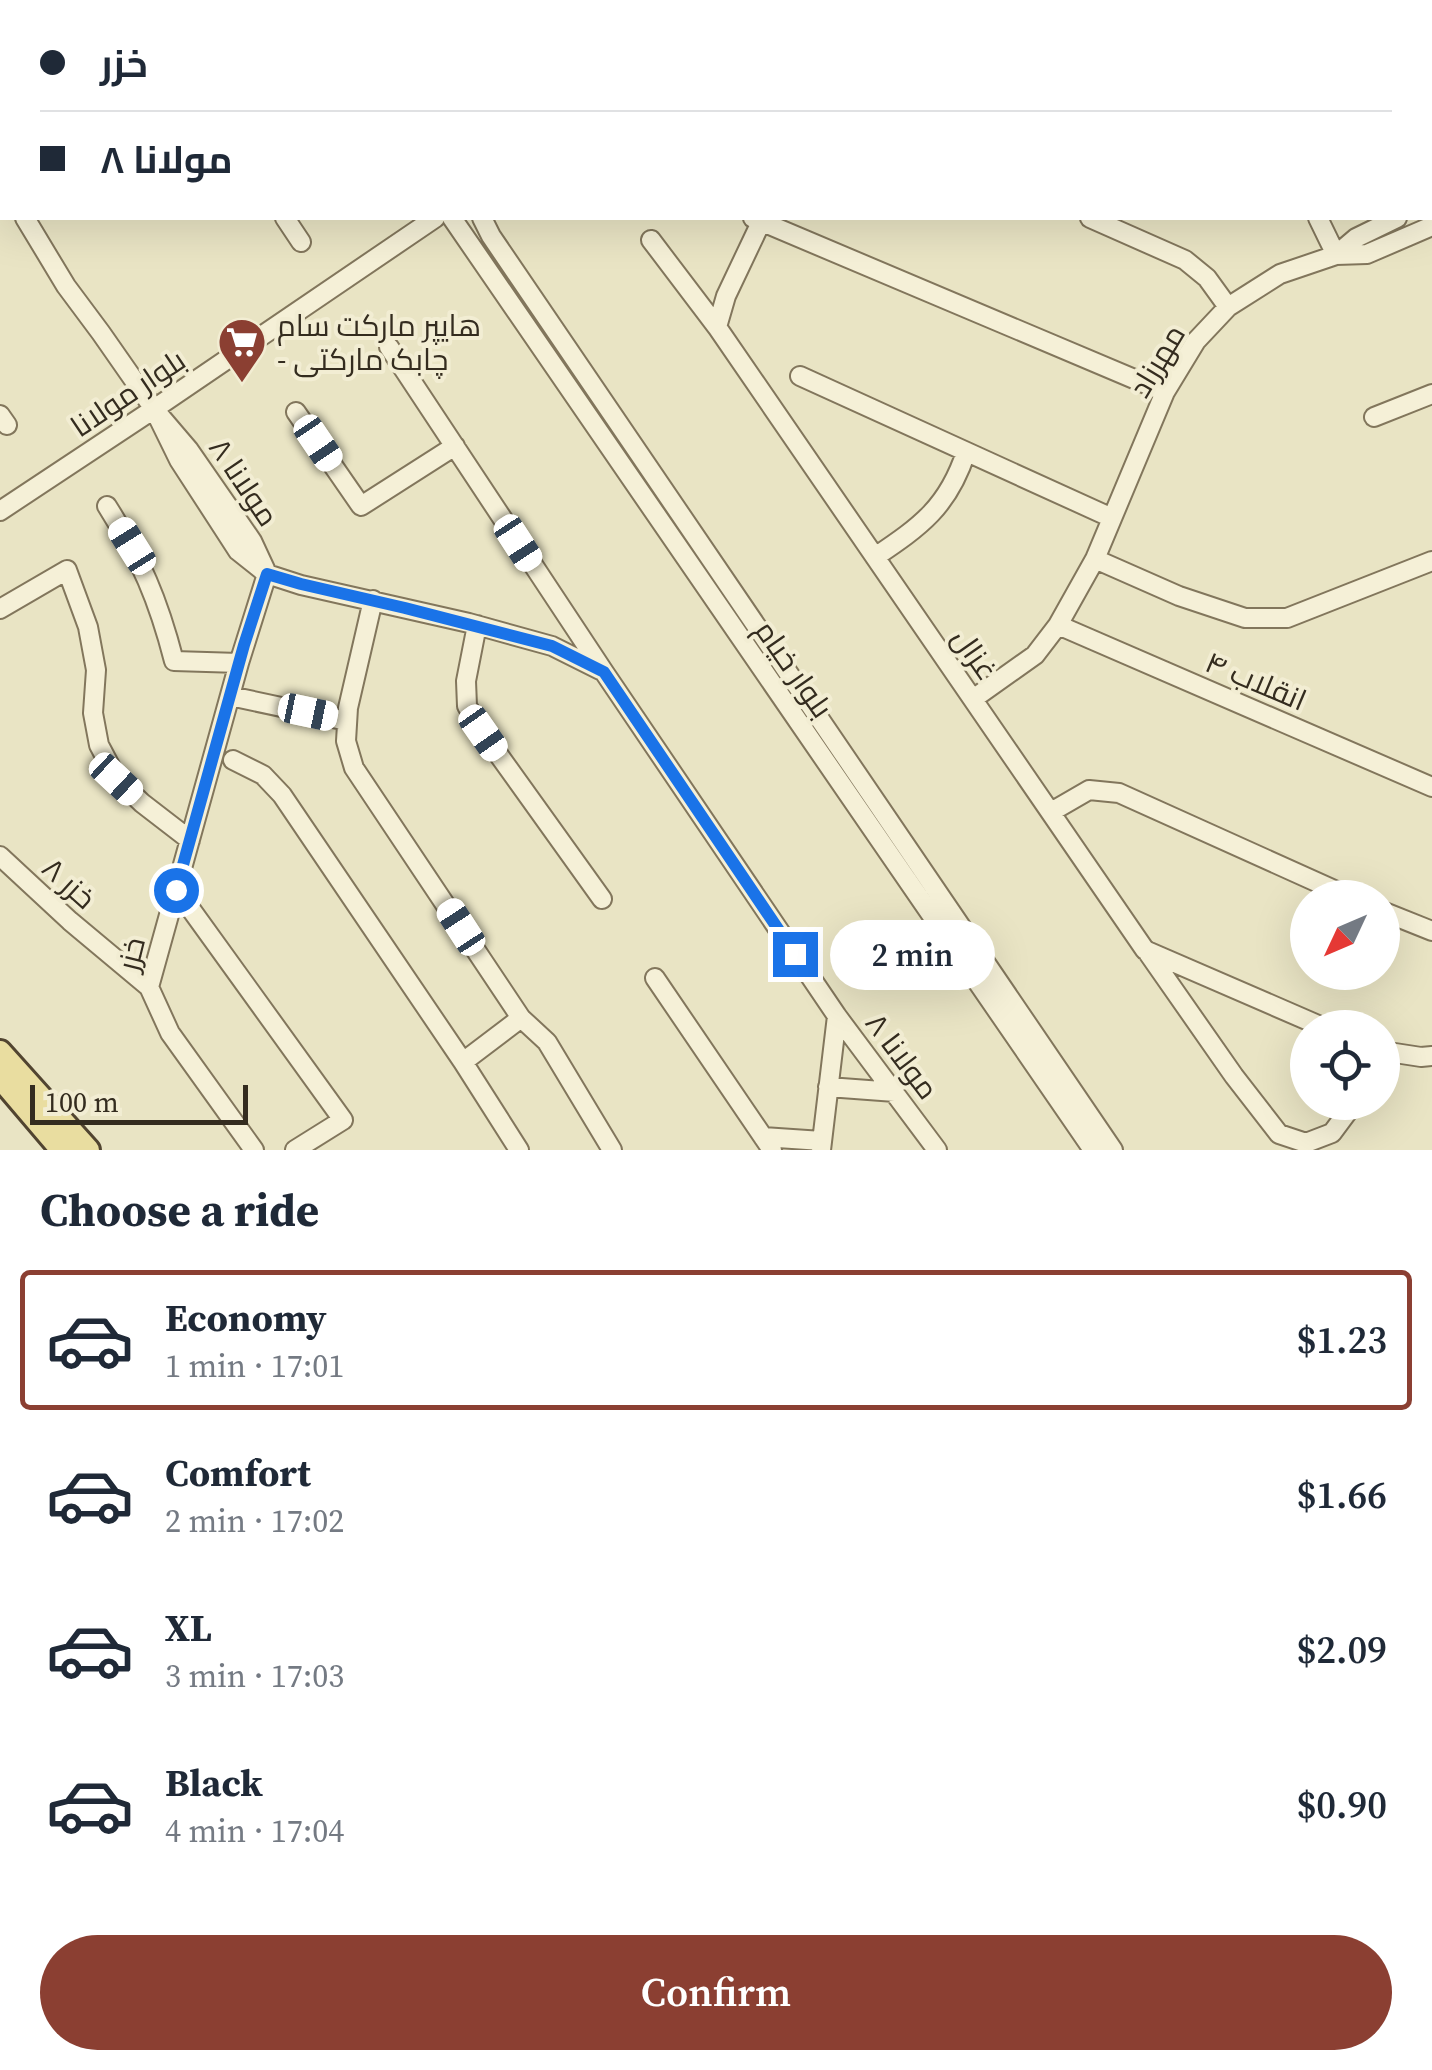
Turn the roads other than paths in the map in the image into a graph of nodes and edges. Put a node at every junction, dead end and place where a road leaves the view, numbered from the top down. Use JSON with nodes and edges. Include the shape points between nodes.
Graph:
{"nodes":[{"id":1,"x":25,"y":220,"type":"edge"},
{"id":2,"x":285,"y":220,"type":"edge"},
{"id":3,"x":432,"y":220,"type":"edge"},
{"id":4,"x":453,"y":220,"type":"edge"},
{"id":5,"x":483,"y":220,"type":"edge"},
{"id":6,"x":759,"y":220,"type":"edge"},
{"id":7,"x":761,"y":220,"type":"edge"},
{"id":8,"x":1095,"y":220,"type":"edge"},
{"id":9,"x":1319,"y":220,"type":"edge"},
{"id":10,"x":1393,"y":220,"type":"edge"},
{"id":11,"x":1432,"y":226,"type":"edge"},
{"id":12,"x":651,"y":240,"type":"dead end"},
{"id":13,"x":301,"y":242,"type":"dead end"},
{"id":14,"x":1336,"y":255,"type":"junction"},
{"id":15,"x":1228,"y":307,"type":"junction"},
{"id":16,"x":717,"y":327,"type":"junction"},
{"id":17,"x":389,"y":347,"type":"dead end"},
{"id":18,"x":800,"y":376,"type":"dead end"},
{"id":19,"x":1165,"y":392,"type":"junction"},
{"id":20,"x":1432,"y":394,"type":"edge"},
{"id":21,"x":154,"y":409,"type":"junction"},
{"id":22,"x":296,"y":412,"type":"dead end"},
{"id":23,"x":1374,"y":418,"type":"dead end"},
{"id":24,"x":455,"y":446,"type":"junction"},
{"id":25,"x":966,"y":452,"type":"junction"},
{"id":26,"x":106,"y":506,"type":"dead end"},
{"id":27,"x":0,"y":511,"type":"edge"},
{"id":28,"x":1112,"y":518,"type":"junction"},
{"id":29,"x":874,"y":557,"type":"junction"},
{"id":30,"x":1095,"y":559,"type":"junction"},
{"id":31,"x":1432,"y":562,"type":"edge"},
{"id":32,"x":267,"y":574,"type":"junction"},
{"id":33,"x":373,"y":600,"type":"junction"},
{"id":34,"x":0,"y":610,"type":"edge"},
{"id":35,"x":477,"y":625,"type":"junction"},
{"id":36,"x":1058,"y":625,"type":"junction"},
{"id":37,"x":239,"y":663,"type":"junction"},
{"id":38,"x":604,"y":672,"type":"junction"},
{"id":39,"x":230,"y":696,"type":"junction"},
{"id":40,"x":972,"y":699,"type":"junction"},
{"id":41,"x":347,"y":721,"type":"junction"},
{"id":42,"x":233,"y":760,"type":"dead end"},
{"id":43,"x":1432,"y":787,"type":"edge"},
{"id":44,"x":1051,"y":812,"type":"junction"},
{"id":45,"x":190,"y":840,"type":"junction"},
{"id":46,"x":0,"y":856,"type":"edge"},
{"id":47,"x":1312,"y":880,"type":"edge"},
{"id":48,"x":176,"y":890,"type":"junction"},
{"id":49,"x":602,"y":900,"type":"dead end"},
{"id":50,"x":1400,"y":919,"type":"edge"},
{"id":51,"x":1432,"y":932,"type":"edge"},
{"id":52,"x":1146,"y":950,"type":"junction"},
{"id":53,"x":654,"y":978,"type":"dead end"},
{"id":54,"x":149,"y":987,"type":"junction"},
{"id":55,"x":1290,"y":1013,"type":"edge"},
{"id":56,"x":837,"y":1016,"type":"junction"},
{"id":57,"x":521,"y":1018,"type":"junction"},
{"id":58,"x":0,"y":1052,"type":"edge"},
{"id":59,"x":1400,"y":1054,"type":"edge"},
{"id":60,"x":1432,"y":1056,"type":"edge"},
{"id":61,"x":463,"y":1062,"type":"junction"},
{"id":62,"x":0,"y":1077,"type":"edge"},
{"id":63,"x":828,"y":1087,"type":"junction"},
{"id":64,"x":895,"y":1092,"type":"junction"},
{"id":65,"x":1343,"y":1120,"type":"edge"},
{"id":66,"x":768,"y":1144,"type":"edge"},
{"id":67,"x":822,"y":1145,"type":"edge"},
{"id":68,"x":50,"y":1146,"type":"edge"},
{"id":69,"x":88,"y":1150,"type":"edge"},
{"id":70,"x":254,"y":1150,"type":"edge"},
{"id":71,"x":295,"y":1150,"type":"edge"},
{"id":72,"x":519,"y":1150,"type":"edge"},
{"id":73,"x":612,"y":1150,"type":"edge"},
{"id":74,"x":937,"y":1150,"type":"edge"},
{"id":75,"x":1093,"y":1150,"type":"edge"},
{"id":76,"x":1113,"y":1150,"type":"edge"}],
"edges":[{"from":1,"to":21,"type":"street","name":"مولانا ۸"},
{"from":2,"to":13,"type":"street"},
{"from":3,"to":21,"type":"street","name":"بلوار مولانا"},
{"from":4,"to":75,"type":"street","name":"بلوار خیام"},
{"from":5,"to":76,"type":"street","name":"بلوار خیام"},
{"from":6,"to":16,"type":"street"},
{"from":7,"to":19,"type":"street"},
{"from":8,"to":15,"type":"street","via":[[1185,260]]},
{"from":9,"to":14,"type":"street"},
{"from":10,"to":14,"type":"street"},
{"from":11,"to":14,"type":"street","via":[[1367,254]]},
{"from":12,"to":16,"type":"street","name":"غزال"},
{"from":14,"to":15,"type":"street","name":"مهرزاد","via":[[1280,274]]},
{"from":15,"to":19,"type":"street","name":"مهرزاد"},
{"from":16,"to":29,"type":"street","name":"غزال"},
{"from":17,"to":24,"type":"street","name":"مولانا ۸"},
{"from":18,"to":25,"type":"street"},
{"from":19,"to":28,"type":"street","name":"مهرزاد"},
{"from":20,"to":23,"type":"street"},
{"from":21,"to":27,"type":"street","name":"بلوار مولانا"},
{"from":21,"to":32,"type":"street","name":"مولانا ۸","via":[[190,450]]},
{"from":22,"to":24,"type":"street","via":[[361,506]]},
{"from":24,"to":38,"type":"street","name":"مولانا ۸"},
{"from":25,"to":28,"type":"street"},
{"from":25,"to":29,"type":"street","via":[[938,508]]},
{"from":26,"to":37,"type":"street","via":[[149,581],[174,661]]},
{"from":28,"to":30,"type":"street","name":"مهرزاد"},
{"from":29,"to":40,"type":"street","name":"غزال"},
{"from":30,"to":31,"type":"street","via":[[1245,618],[1287,618]]},
{"from":30,"to":36,"type":"street","name":"مهرزاد"},
{"from":32,"to":33,"type":"street"},
{"from":32,"to":37,"type":"street","name":"خزر"},
{"from":33,"to":35,"type":"street"},
{"from":33,"to":41,"type":"street"},
{"from":34,"to":45,"type":"street","via":[[67,570],[96,670],[92,713],[99,746],[116,779]]},
{"from":35,"to":38,"type":"street","via":[[552,646]]},
{"from":35,"to":49,"type":"street","via":[[467,706]]},
{"from":36,"to":40,"type":"street","name":"مهرزاد","via":[[1035,656]]},
{"from":36,"to":43,"type":"street","name":"انقلاب ۴"},
{"from":37,"to":39,"type":"street","name":"خزر"},
{"from":38,"to":56,"type":"street","name":"مولانا ۸"},
{"from":39,"to":41,"type":"street"},
{"from":39,"to":45,"type":"street","name":"خزر"},
{"from":40,"to":44,"type":"street","name":"غزال"},
{"from":41,"to":57,"type":"street","via":[[354,768]]},
{"from":42,"to":61,"type":"street","via":[[271,782]]},
{"from":44,"to":47,"type":"street","via":[[1089,790],[1119,793]]},
{"from":44,"to":52,"type":"street","name":"غزال"},
{"from":45,"to":48,"type":"street","name":"خزر"},
{"from":46,"to":54,"type":"street","name":"خزر ۸"},
{"from":48,"to":54,"type":"street","name":"خزر"},
{"from":48,"to":71,"type":"street","via":[[343,1120]]},
{"from":50,"to":51,"type":"street"},
{"from":52,"to":55,"type":"street"},
{"from":52,"to":65,"type":"street","name":"غزال","via":[[1279,1134],[1306,1143],[1332,1133]]},
{"from":53,"to":66,"type":"street"},
{"from":54,"to":70,"type":"street","name":"خزر","via":[[170,1034]]},
{"from":56,"to":63,"type":"street"},
{"from":56,"to":64,"type":"street","name":"مولانا ۸"},
{"from":57,"to":61,"type":"street"},
{"from":57,"to":73,"type":"street","via":[[547,1042]]},
{"from":58,"to":69,"type":"main road"},
{"from":59,"to":60,"type":"street"},
{"from":61,"to":72,"type":"street"},
{"from":62,"to":68,"type":"main road"},
{"from":63,"to":64,"type":"street"},
{"from":63,"to":67,"type":"street"},
{"from":64,"to":74,"type":"street","name":"مولانا ۸"},
{"from":66,"to":67,"type":"street"}]}
